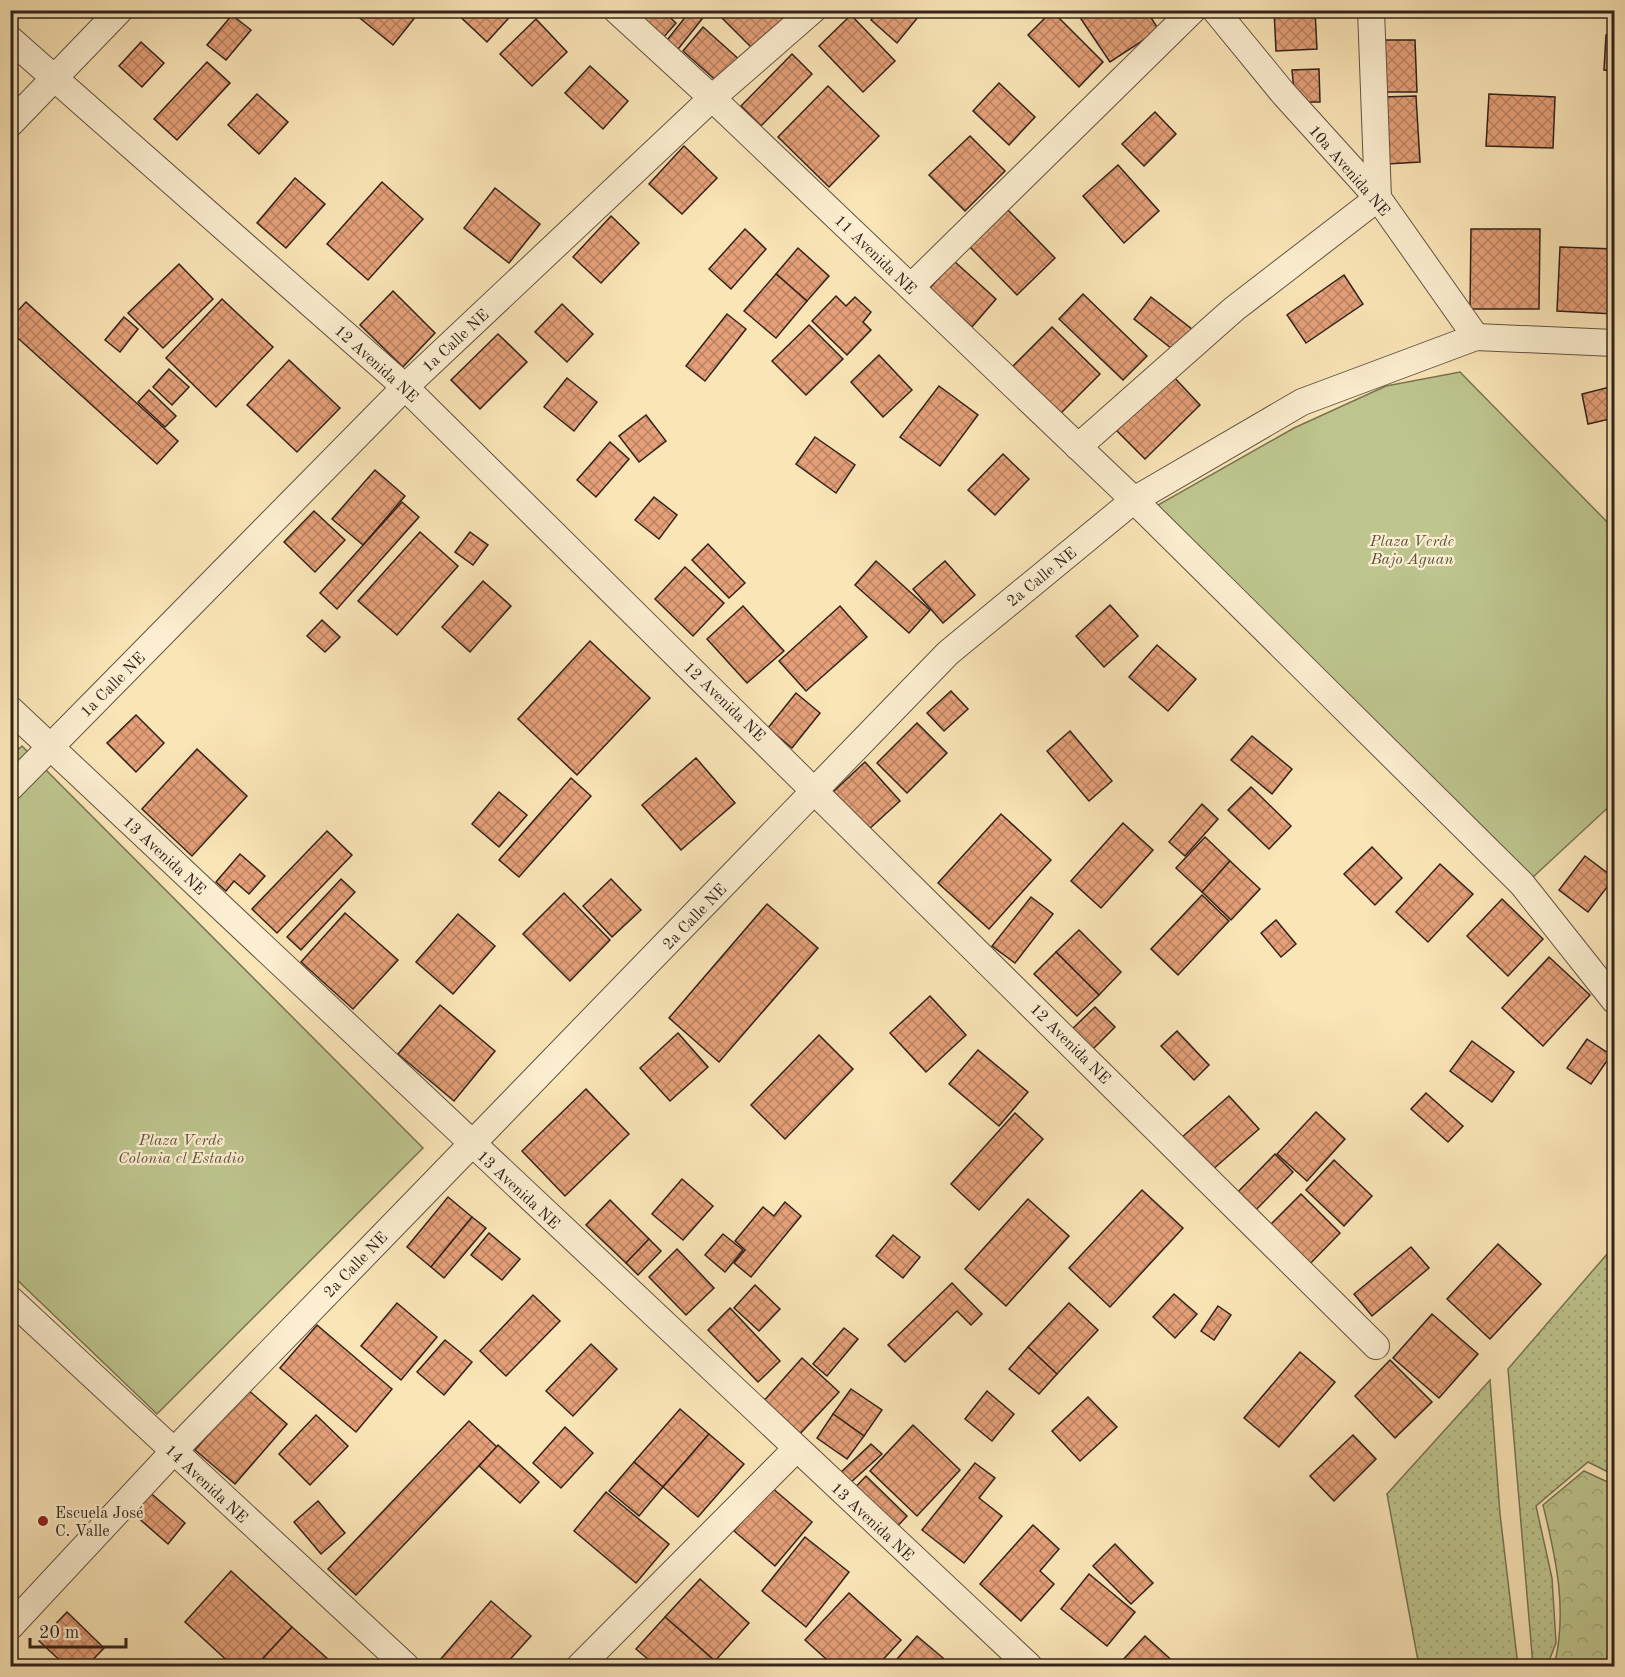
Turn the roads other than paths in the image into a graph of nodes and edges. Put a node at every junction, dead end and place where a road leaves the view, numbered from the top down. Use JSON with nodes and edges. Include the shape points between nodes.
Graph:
{"nodes":[{"id":1,"x":120,"y":10,"type":"edge"},
{"id":2,"x":616,"y":10,"type":"edge"},
{"id":3,"x":813,"y":10,"type":"edge"},
{"id":4,"x":1193,"y":10,"type":"edge"},
{"id":5,"x":1215,"y":10,"type":"edge"},
{"id":6,"x":1371,"y":10,"type":"edge"},
{"id":7,"x":10,"y":39,"type":"edge"},
{"id":8,"x":55,"y":78,"type":"junction"},
{"id":9,"x":712,"y":98,"type":"junction"},
{"id":10,"x":10,"y":124,"type":"edge"},
{"id":11,"x":1378,"y":198,"type":"junction"},
{"id":12,"x":910,"y":287,"type":"junction"},
{"id":13,"x":1476,"y":337,"type":"junction"},
{"id":14,"x":1614,"y":343,"type":"edge"},
{"id":15,"x":405,"y":387,"type":"junction"},
{"id":16,"x":1078,"y":447,"type":"junction"},
{"id":17,"x":1134,"y":500,"type":"junction"},
{"id":18,"x":10,"y":709,"type":"edge"},
{"id":19,"x":51,"y":747,"type":"junction"},
{"id":20,"x":10,"y":788,"type":"edge"},
{"id":21,"x":816,"y":790,"type":"junction"},
{"id":22,"x":1614,"y":1000,"type":"edge"},
{"id":23,"x":472,"y":1144,"type":"junction"},
{"id":24,"x":10,"y":1299,"type":"edge"},
{"id":25,"x":1376,"y":1346,"type":"dead end"},
{"id":26,"x":796,"y":1449,"type":"junction"},
{"id":27,"x":173,"y":1452,"type":"junction"},
{"id":28,"x":10,"y":1627,"type":"edge"},
{"id":29,"x":406,"y":1666,"type":"edge"},
{"id":30,"x":580,"y":1666,"type":"edge"},
{"id":31,"x":1029,"y":1666,"type":"edge"}],
"edges":[{"from":1,"to":8,"type":"street"},
{"from":2,"to":9,"type":"street","name":"11 Avenida NE"},
{"from":3,"to":9,"type":"street","name":"1a Calle NE"},
{"from":4,"to":12,"type":"street"},
{"from":5,"to":11,"type":"street","name":"10a Avenida NE"},
{"from":6,"to":11,"type":"street"},
{"from":7,"to":8,"type":"street","name":"12 Avenida NE"},
{"from":8,"to":10,"type":"street"},
{"from":8,"to":15,"type":"street","name":"12 Avenida NE"},
{"from":9,"to":12,"type":"street","name":"11 Avenida NE"},
{"from":9,"to":15,"type":"street","name":"1a Calle NE"},
{"from":11,"to":13,"type":"street","name":"10a Avenida NE"},
{"from":11,"to":16,"type":"street","via":[[1234,309]]},
{"from":12,"to":16,"type":"street","name":"11 Avenida NE"},
{"from":13,"to":14,"type":"street"},
{"from":13,"to":17,"type":"street","name":"2a Calle NE","via":[[1302,402]]},
{"from":15,"to":19,"type":"street","name":"1a Calle NE"},
{"from":15,"to":21,"type":"street","name":"12 Avenida NE"},
{"from":16,"to":17,"type":"street","name":"11 Avenida NE"},
{"from":17,"to":21,"type":"street","name":"2a Calle NE","via":[[948,653]]},
{"from":17,"to":22,"type":"street","name":"11 Avenida NE","via":[[1522,884]]},
{"from":18,"to":19,"type":"street","name":"13 Avenida NE"},
{"from":19,"to":20,"type":"street","name":"1a Calle NE"},
{"from":19,"to":23,"type":"street","name":"13 Avenida NE"},
{"from":21,"to":23,"type":"street","name":"2a Calle NE"},
{"from":21,"to":25,"type":"street","name":"12 Avenida NE"},
{"from":23,"to":26,"type":"street","name":"13 Avenida NE"},
{"from":23,"to":27,"type":"street","name":"2a Calle NE"},
{"from":24,"to":27,"type":"street","name":"14 Avenida NE"},
{"from":26,"to":30,"type":"street"},
{"from":26,"to":31,"type":"street","name":"13 Avenida NE"},
{"from":27,"to":28,"type":"street","name":"2a Calle NE"},
{"from":27,"to":29,"type":"street","name":"14 Avenida NE"}]}
